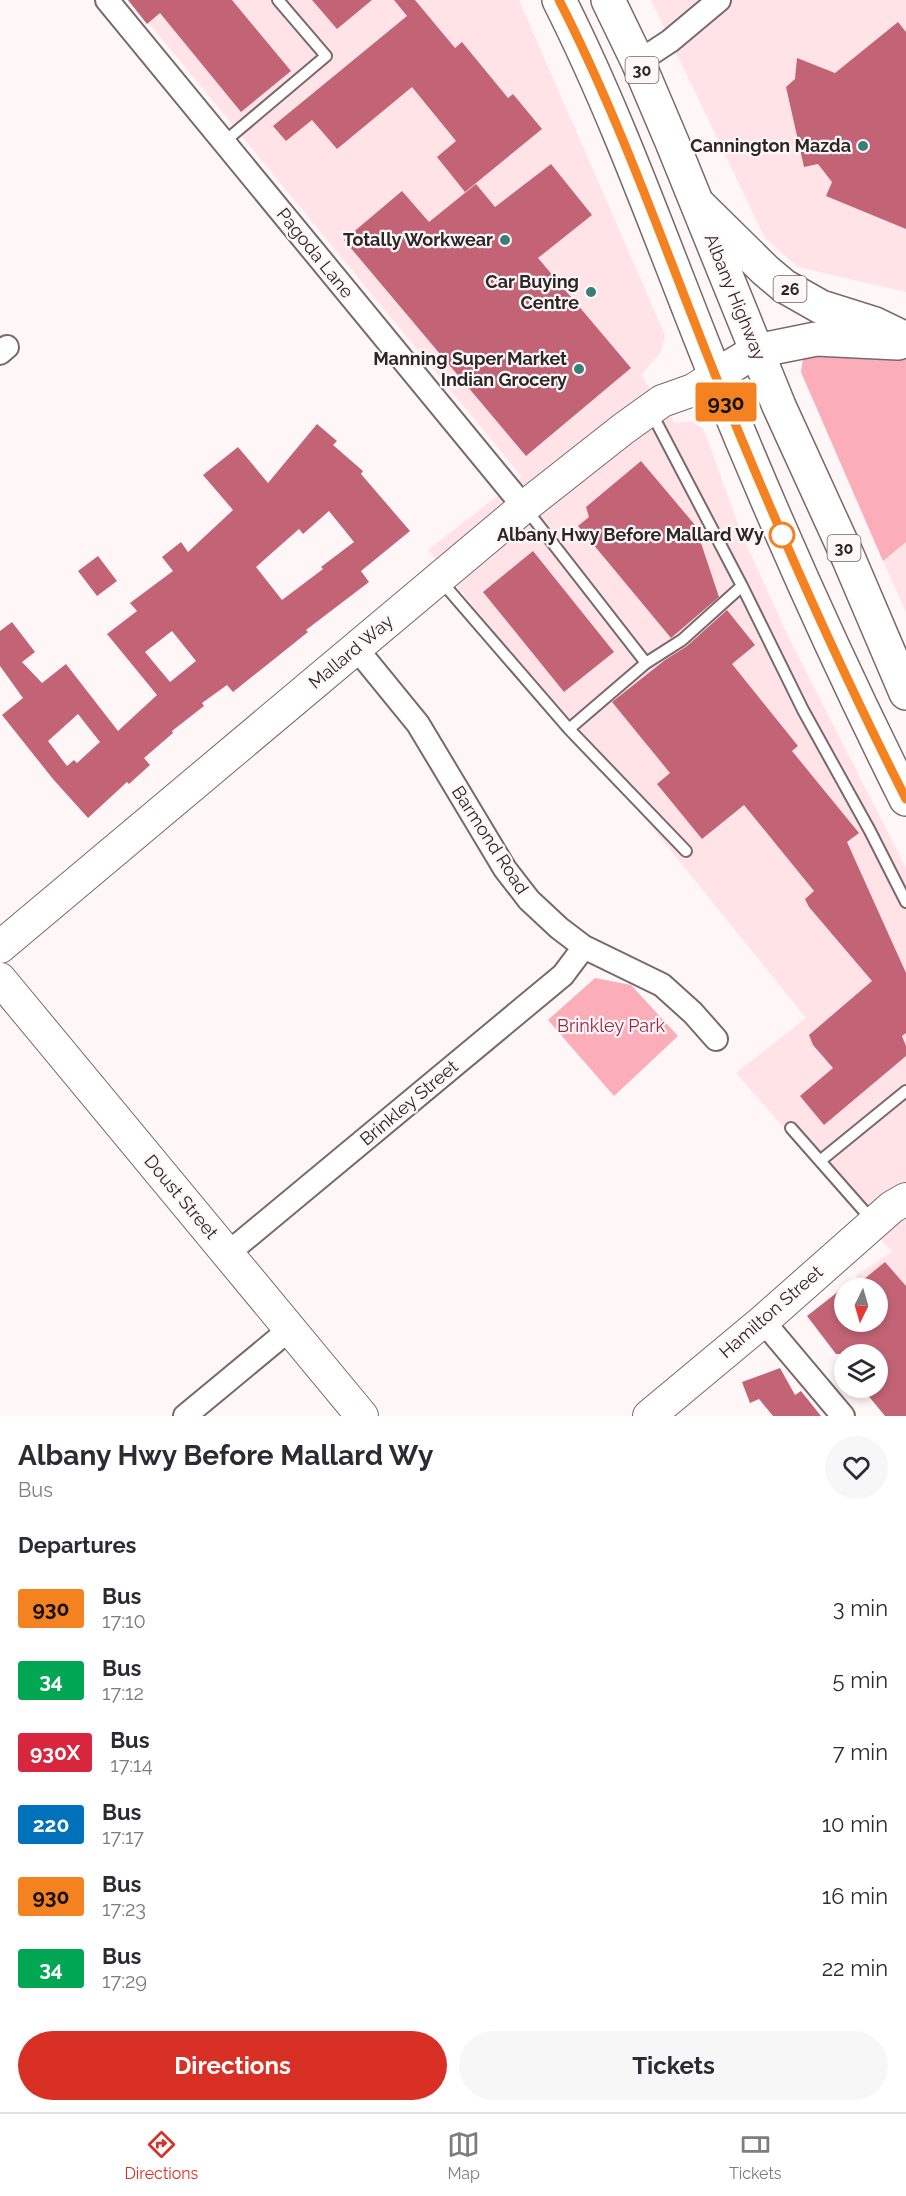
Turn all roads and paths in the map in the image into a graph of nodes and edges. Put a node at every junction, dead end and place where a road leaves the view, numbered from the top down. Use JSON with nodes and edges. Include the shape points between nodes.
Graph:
{"nodes":[{"id":1,"x":107,"y":0,"type":"edge"},
{"id":2,"x":278,"y":0,"type":"edge"},
{"id":3,"x":559,"y":0,"type":"edge"},
{"id":4,"x":608,"y":0,"type":"edge"},
{"id":5,"x":718,"y":0,"type":"edge"},
{"id":6,"x":638,"y":62,"type":"junction"},
{"id":7,"x":224,"y":142,"type":"junction"},
{"id":8,"x":698,"y":204,"type":"junction"},
{"id":9,"x":906,"y":341,"type":"edge"},
{"id":10,"x":756,"y":351,"type":"junction"},
{"id":11,"x":715,"y":376,"type":"junction"},
{"id":12,"x":656,"y":405,"type":"junction"},
{"id":13,"x":524,"y":507,"type":"junction"},
{"id":14,"x":439,"y":578,"type":"junction"},
{"id":15,"x":742,"y":586,"type":"junction"},
{"id":16,"x":356,"y":648,"type":"junction"},
{"id":17,"x":646,"y":663,"type":"junction"},
{"id":18,"x":906,"y":693,"type":"edge"},
{"id":19,"x":569,"y":729,"type":"junction"},
{"id":20,"x":906,"y":799,"type":"edge"},
{"id":21,"x":686,"y":851,"type":"dead end"},
{"id":22,"x":906,"y":902,"type":"edge"},
{"id":23,"x":584,"y":946,"type":"junction"},
{"id":24,"x":0,"y":947,"type":"edge"},
{"id":25,"x":0,"y":978,"type":"edge"},
{"id":26,"x":716,"y":1039,"type":"dead end"},
{"id":27,"x":906,"y":1091,"type":"edge"},
{"id":28,"x":791,"y":1128,"type":"dead end"},
{"id":29,"x":820,"y":1161,"type":"junction"},
{"id":30,"x":895,"y":1204,"type":"edge"},
{"id":31,"x":227,"y":1254,"type":"junction"},
{"id":32,"x":763,"y":1321,"type":"junction"},
{"id":33,"x":290,"y":1329,"type":"junction"},
{"id":34,"x":185,"y":1416,"type":"edge"},
{"id":35,"x":362,"y":1416,"type":"edge"},
{"id":36,"x":649,"y":1416,"type":"edge"},
{"id":37,"x":843,"y":1416,"type":"edge"}],
"edges":[{"from":1,"to":7,"type":"street","name":"Pagoda Lane"},
{"from":2,"to":7,"type":"lane","via":[[326,56]]},
{"from":3,"to":11,"type":"main road","number":"30","via":[[599,88]]},
{"from":4,"to":6,"type":"main road","name":"Albany Highway","number":"30"},
{"from":5,"to":6,"type":"street","via":[[670,41]]},
{"from":6,"to":8,"type":"main road","name":"Albany Highway","number":"30"},
{"from":7,"to":13,"type":"street","name":"Pagoda Lane"},
{"from":8,"to":9,"type":"main road","number":"26","via":[[784,286],[820,307],[875,324]]},
{"from":8,"to":10,"type":"main road","name":"Albany Highway","number":"30"},
{"from":9,"to":10,"type":"main road","number":"26","via":[[816,339]]},
{"from":10,"to":11,"type":"main road","number":"26"},
{"from":10,"to":18,"type":"main road","name":"Albany Highway","number":"30"},
{"from":11,"to":12,"type":"street","name":"Mallard Way"},
{"from":11,"to":20,"type":"main road","number":"30","via":[[813,608]]},
{"from":12,"to":13,"type":"street","name":"Mallard Way"},
{"from":12,"to":15,"type":"lane"},
{"from":13,"to":14,"type":"street","name":"Mallard Way"},
{"from":13,"to":17,"type":"lane"},
{"from":14,"to":16,"type":"street","name":"Mallard Way"},
{"from":14,"to":19,"type":"lane"},
{"from":15,"to":17,"type":"lane","via":[[682,640]]},
{"from":15,"to":22,"type":"lane"},
{"from":16,"to":23,"type":"street","name":"Barmond Road","via":[[418,724],[505,869],[530,900]]},
{"from":16,"to":24,"type":"street","name":"Mallard Way"},
{"from":17,"to":19,"type":"lane"},
{"from":19,"to":21,"type":"lane"},
{"from":23,"to":26,"type":"street","name":"Barmond Road","via":[[662,985]]},
{"from":23,"to":31,"type":"street","name":"Brinkley Street","via":[[563,975]]},
{"from":25,"to":31,"type":"street","name":"Doust Street"},
{"from":27,"to":29,"type":"lane"},
{"from":28,"to":29,"type":"lane"},
{"from":29,"to":30,"type":"lane"},
{"from":30,"to":32,"type":"street","name":"Hamilton Street"},
{"from":31,"to":33,"type":"street","name":"Doust Street"},
{"from":32,"to":36,"type":"street","name":"Hamilton Street"},
{"from":32,"to":37,"type":"street"},
{"from":33,"to":34,"type":"street"},
{"from":33,"to":35,"type":"street","name":"Doust Street"}]}
